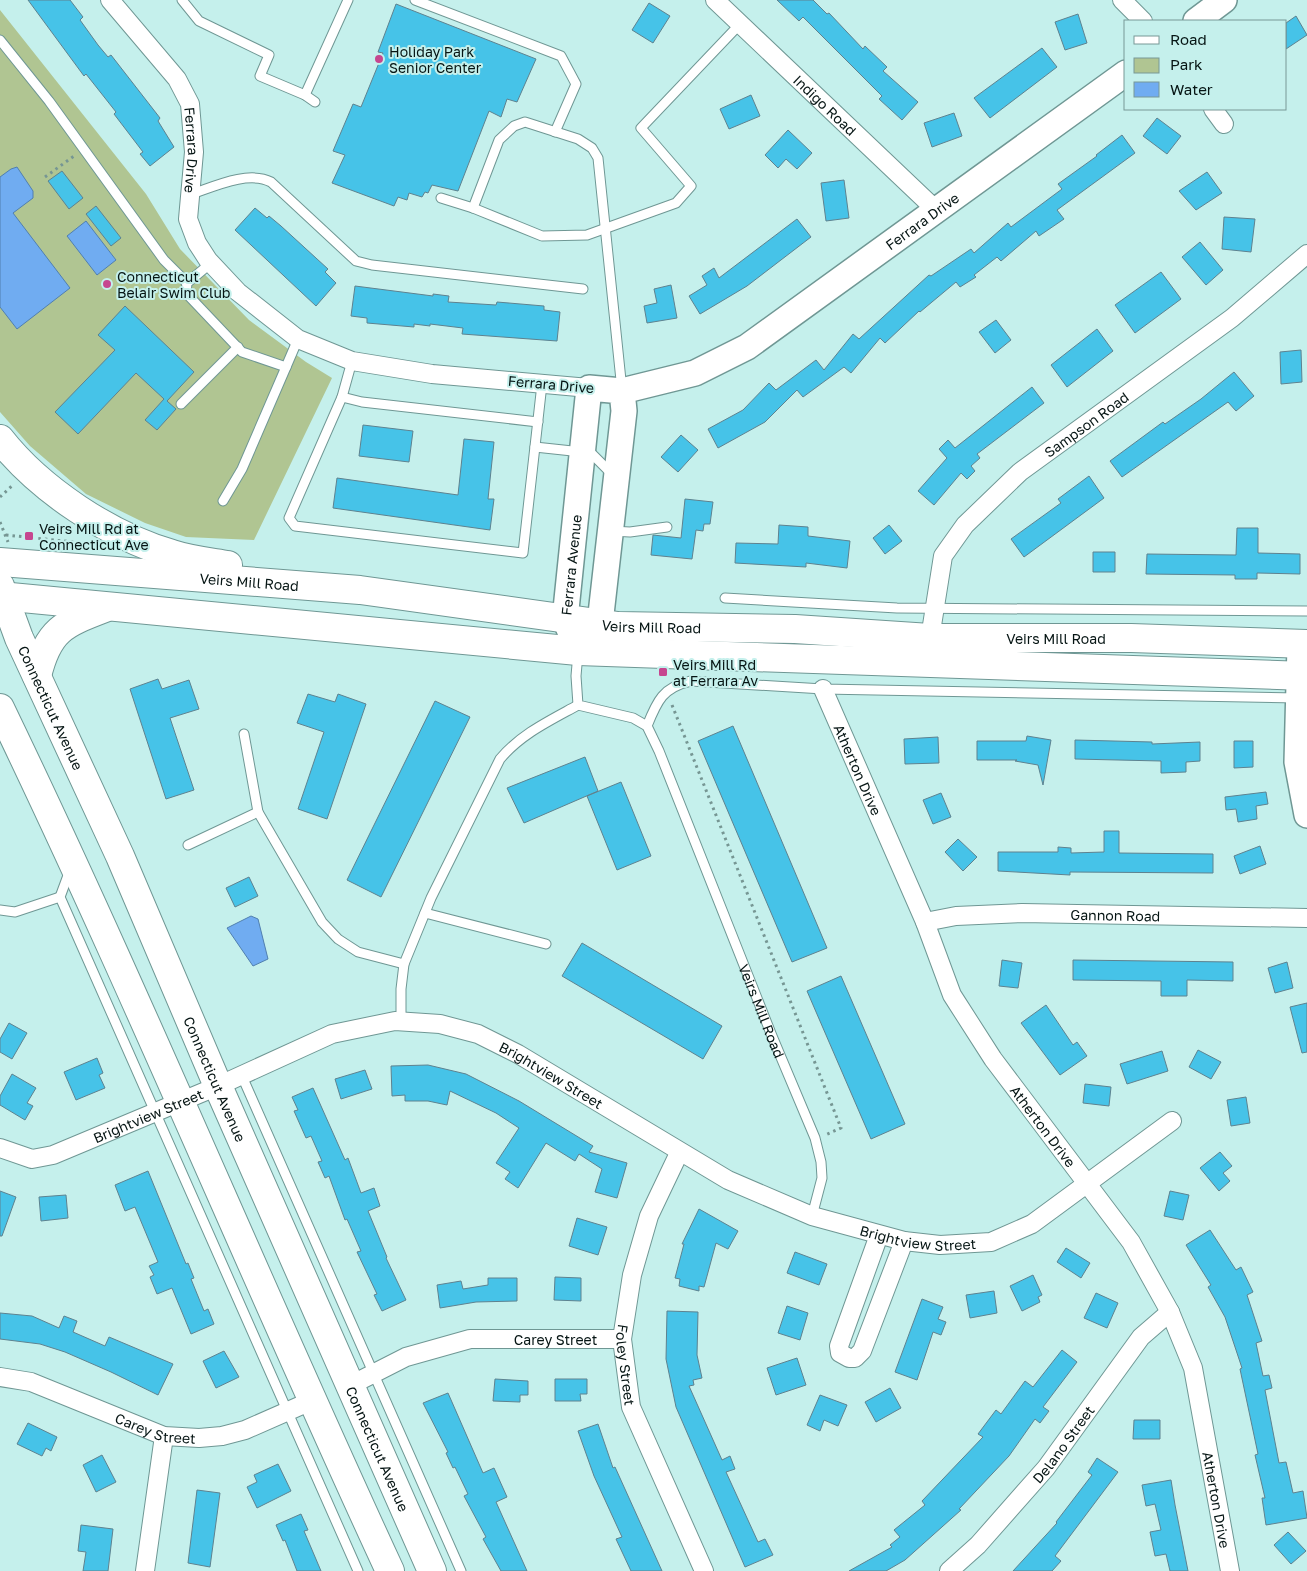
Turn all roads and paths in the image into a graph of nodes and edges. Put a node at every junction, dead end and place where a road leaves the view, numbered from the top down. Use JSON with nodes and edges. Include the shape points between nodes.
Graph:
{"nodes":[{"id":1,"x":110,"y":0,"type":"edge"},
{"id":2,"x":182,"y":0,"type":"edge"},
{"id":3,"x":348,"y":0,"type":"edge"},
{"id":4,"x":415,"y":0,"type":"edge"},
{"id":5,"x":715,"y":0,"type":"edge"},
{"id":6,"x":1122,"y":0,"type":"edge"},
{"id":7,"x":1224,"y":0,"type":"edge"},
{"id":8,"x":1142,"y":20,"type":"edge"},
{"id":9,"x":1197,"y":20,"type":"edge"},
{"id":10,"x":740,"y":24,"type":"junction"},
{"id":11,"x":0,"y":40,"type":"edge"},
{"id":12,"x":1124,"y":74,"type":"edge"},
{"id":13,"x":304,"y":94,"type":"junction"},
{"id":14,"x":315,"y":102,"type":"dead end"},
{"id":15,"x":1214,"y":110,"type":"edge"},
{"id":16,"x":1224,"y":124,"type":"dead end"},
{"id":17,"x":555,"y":132,"type":"junction"},
{"id":18,"x":83,"y":150,"type":"junction"},
{"id":19,"x":45,"y":177,"type":"dead end"},
{"id":20,"x":189,"y":195,"type":"junction"},
{"id":21,"x":441,"y":198,"type":"dead end"},
{"id":22,"x":473,"y":208,"type":"junction"},
{"id":23,"x":936,"y":210,"type":"junction"},
{"id":24,"x":606,"y":229,"type":"junction"},
{"id":25,"x":1305,"y":258,"type":"edge"},
{"id":26,"x":211,"y":264,"type":"junction"},
{"id":27,"x":187,"y":283,"type":"junction"},
{"id":28,"x":583,"y":289,"type":"dead end"},
{"id":29,"x":298,"y":340,"type":"junction"},
{"id":30,"x":238,"y":347,"type":"junction"},
{"id":31,"x":352,"y":361,"type":"junction"},
{"id":32,"x":286,"y":367,"type":"junction"},
{"id":33,"x":542,"y":384,"type":"junction"},
{"id":34,"x":589,"y":388,"type":"junction"},
{"id":35,"x":622,"y":391,"type":"junction"},
{"id":36,"x":342,"y":397,"type":"junction"},
{"id":37,"x":181,"y":404,"type":"dead end"},
{"id":38,"x":538,"y":422,"type":"junction"},
{"id":39,"x":0,"y":439,"type":"edge"},
{"id":40,"x":535,"y":448,"type":"junction"},
{"id":41,"x":582,"y":452,"type":"junction"},
{"id":42,"x":616,"y":480,"type":"junction"},
{"id":43,"x":223,"y":501,"type":"dead end"},
{"id":44,"x":0,"y":522,"type":"edge"},
{"id":45,"x":667,"y":527,"type":"dead end"},
{"id":46,"x":611,"y":531,"type":"junction"},
{"id":47,"x":6,"y":535,"type":"junction"},
{"id":48,"x":96,"y":545,"type":"dead end"},
{"id":49,"x":4,"y":552,"type":"edge"},
{"id":50,"x":360,"y":590,"type":"junction"},
{"id":51,"x":1,"y":593,"type":"edge"},
{"id":52,"x":725,"y":598,"type":"dead end"},
{"id":53,"x":108,"y":607,"type":"junction"},
{"id":54,"x":936,"y":608,"type":"junction"},
{"id":55,"x":1307,"y":611,"type":"edge"},
{"id":56,"x":565,"y":619,"type":"junction"},
{"id":57,"x":600,"y":623,"type":"junction"},
{"id":58,"x":930,"y":638,"type":"junction"},
{"id":59,"x":1303,"y":645,"type":"edge"},
{"id":60,"x":578,"y":651,"type":"junction"},
{"id":61,"x":36,"y":676,"type":"junction"},
{"id":62,"x":1303,"y":687,"type":"edge"},
{"id":63,"x":823,"y":689,"type":"junction"},
{"id":64,"x":578,"y":705,"type":"junction"},
{"id":65,"x":672,"y":705,"type":"dead end"},
{"id":66,"x":0,"y":708,"type":"edge"},
{"id":67,"x":647,"y":726,"type":"junction"},
{"id":68,"x":244,"y":734,"type":"dead end"},
{"id":69,"x":258,"y":812,"type":"junction"},
{"id":70,"x":1307,"y":815,"type":"edge"},
{"id":71,"x":188,"y":845,"type":"dead end"},
{"id":72,"x":73,"y":860,"type":"junction"},
{"id":73,"x":60,"y":897,"type":"junction"},
{"id":74,"x":0,"y":910,"type":"edge"},
{"id":75,"x":425,"y":914,"type":"junction"},
{"id":76,"x":1307,"y":918,"type":"edge"},
{"id":77,"x":925,"y":922,"type":"junction"},
{"id":78,"x":546,"y":944,"type":"dead end"},
{"id":79,"x":404,"y":964,"type":"junction"},
{"id":80,"x":401,"y":1022,"type":"junction"},
{"id":81,"x":230,"y":1080,"type":"junction"},
{"id":82,"x":181,"y":1101,"type":"junction"},
{"id":83,"x":154,"y":1112,"type":"junction"},
{"id":84,"x":1172,"y":1121,"type":"dead end"},
{"id":85,"x":815,"y":1138,"type":"junction"},
{"id":86,"x":0,"y":1148,"type":"edge"},
{"id":87,"x":679,"y":1152,"type":"junction"},
{"id":88,"x":1087,"y":1184,"type":"junction"},
{"id":89,"x":812,"y":1216,"type":"junction"},
{"id":90,"x":879,"y":1235,"type":"junction"},
{"id":91,"x":904,"y":1241,"type":"junction"},
{"id":92,"x":1170,"y":1312,"type":"junction"},
{"id":93,"x":622,"y":1339,"type":"junction"},
{"id":94,"x":373,"y":1374,"type":"junction"},
{"id":95,"x":0,"y":1377,"type":"edge"},
{"id":96,"x":349,"y":1386,"type":"junction"},
{"id":97,"x":299,"y":1406,"type":"junction"},
{"id":98,"x":164,"y":1436,"type":"junction"},
{"id":99,"x":145,"y":1571,"type":"edge"},
{"id":100,"x":358,"y":1571,"type":"edge"},
{"id":101,"x":390,"y":1571,"type":"edge"},
{"id":102,"x":432,"y":1571,"type":"edge"},
{"id":103,"x":461,"y":1571,"type":"edge"},
{"id":104,"x":704,"y":1571,"type":"edge"},
{"id":105,"x":949,"y":1571,"type":"edge"},
{"id":106,"x":1230,"y":1571,"type":"edge"}],
"edges":[{"from":1,"to":20,"type":"street","name":"Ferrara Drive","via":[[177,79],[190,104],[194,152]]},
{"from":2,"to":13,"type":"lane","via":[[200,21],[269,55],[260,76]]},
{"from":3,"to":13,"type":"lane"},
{"from":4,"to":17,"type":"lane","via":[[561,56],[576,84]]},
{"from":5,"to":10,"type":"street","name":"Indigo Road"},
{"from":6,"to":8,"type":"street"},
{"from":7,"to":9,"type":"street"},
{"from":10,"to":23,"type":"street","name":"Indigo Road"},
{"from":10,"to":24,"type":"lane","via":[[641,128],[691,186],[676,204]]},
{"from":11,"to":18,"type":"lane"},
{"from":12,"to":23,"type":"street","name":"Ferrara Drive"},
{"from":13,"to":14,"type":"lane"},
{"from":15,"to":16,"type":"street"},
{"from":17,"to":22,"type":"lane","via":[[525,122],[514,126],[499,140]]},
{"from":17,"to":24,"type":"lane","via":[[578,139],[592,148],[598,158]]},
{"from":18,"to":19,"type":"path"},
{"from":18,"to":27,"type":"lane","via":[[164,260]]},
{"from":20,"to":26,"type":"street","name":"Ferrara Drive","via":[[188,219],[197,244]]},
{"from":20,"to":28,"type":"lane","via":[[232,181],[262,177],[356,261]]},
{"from":21,"to":22,"type":"lane"},
{"from":22,"to":24,"type":"lane","via":[[542,236],[586,236]]},
{"from":23,"to":35,"type":"street","name":"Ferrara Drive","via":[[747,347],[695,372]]},
{"from":24,"to":35,"type":"lane"},
{"from":25,"to":54,"type":"street","name":"Sampson Road","via":[[1232,318],[1020,472],[965,525],[943,556]]},
{"from":26,"to":27,"type":"lane"},
{"from":26,"to":29,"type":"street","name":"Ferrara Drive","via":[[238,292]]},
{"from":27,"to":30,"type":"lane","via":[[186,293]]},
{"from":29,"to":31,"type":"street","name":"Ferrara Drive"},
{"from":29,"to":32,"type":"lane"},
{"from":30,"to":32,"type":"lane","via":[[242,352]]},
{"from":30,"to":37,"type":"lane"},
{"from":31,"to":33,"type":"street","name":"Ferrara Drive","via":[[432,374]]},
{"from":31,"to":36,"type":"lane"},
{"from":32,"to":43,"type":"lane","via":[[242,469]]},
{"from":33,"to":34,"type":"street","name":"Ferrara Drive"},
{"from":33,"to":38,"type":"lane"},
{"from":34,"to":35,"type":"street","name":"Ferrara Drive"},
{"from":34,"to":41,"type":"street","name":"Ferrara Avenue"},
{"from":35,"to":42,"type":"street","via":[[624,410]]},
{"from":36,"to":38,"type":"lane"},
{"from":36,"to":40,"type":"lane","via":[[289,518],[294,526],[523,553]]},
{"from":38,"to":40,"type":"lane"},
{"from":39,"to":50,"type":"main road","via":[[45,484],[114,530],[172,554]]},
{"from":40,"to":41,"type":"lane"},
{"from":41,"to":42,"type":"lane","via":[[591,453],[601,461]]},
{"from":41,"to":56,"type":"street","name":"Ferrara Avenue"},
{"from":42,"to":46,"type":"street"},
{"from":44,"to":47,"type":"path"},
{"from":45,"to":46,"type":"lane"},
{"from":46,"to":57,"type":"street"},
{"from":47,"to":48,"type":"path"},
{"from":47,"to":49,"type":"path"},
{"from":49,"to":50,"type":"main road","name":"Veirs Mill Road"},
{"from":50,"to":56,"type":"main road","name":"Veirs Mill Road"},
{"from":51,"to":53,"type":"main road","name":"Veirs Mill Road"},
{"from":51,"to":61,"type":"main road","name":"Connecticut Avenue"},
{"from":52,"to":54,"type":"lane","name":"Veirs Mill Road"},
{"from":53,"to":60,"type":"main road","name":"Veirs Mill Road"},
{"from":53,"to":61,"type":"main road","via":[[78,618],[58,631],[43,652]]},
{"from":54,"to":55,"type":"lane","name":"Veirs Mill Road"},
{"from":54,"to":58,"type":"street","name":"Sampson Road"},
{"from":56,"to":57,"type":"main road","name":"Veirs Mill Road"},
{"from":56,"to":60,"type":"street","name":"Ferrara Avenue"},
{"from":57,"to":58,"type":"main road","name":"Veirs Mill Road","via":[[618,626],[795,628]]},
{"from":57,"to":60,"type":"street"},
{"from":58,"to":59,"type":"main road","name":"Veirs Mill Road","via":[[1131,638]]},
{"from":59,"to":62,"type":"street"},
{"from":60,"to":62,"type":"main road","name":"Veirs Mill Road"},
{"from":60,"to":64,"type":"lane"},
{"from":61,"to":81,"type":"main road","name":"Connecticut Avenue"},
{"from":62,"to":63,"type":"lane"},
{"from":62,"to":70,"type":"street","via":[[1297,762]]},
{"from":63,"to":67,"type":"lane","via":[[691,681],[672,687],[656,702]]},
{"from":63,"to":77,"type":"street","name":"Atherton Drive"},
{"from":64,"to":67,"type":"lane","via":[[633,718]]},
{"from":64,"to":75,"type":"lane","via":[[525,735],[500,759]]},
{"from":65,"to":85,"type":"path","via":[[841,1128]]},
{"from":66,"to":72,"type":"main road"},
{"from":67,"to":85,"type":"lane","name":"Veirs Mill Road"},
{"from":68,"to":69,"type":"lane"},
{"from":69,"to":71,"type":"lane"},
{"from":69,"to":79,"type":"lane","via":[[322,922],[338,939],[358,952]]},
{"from":72,"to":73,"type":"lane"},
{"from":72,"to":82,"type":"main road"},
{"from":73,"to":74,"type":"lane","via":[[15,912]]},
{"from":73,"to":83,"type":"lane"},
{"from":75,"to":78,"type":"lane"},
{"from":75,"to":79,"type":"lane"},
{"from":76,"to":77,"type":"street","name":"Gannon Road","via":[[1022,913],[956,916]]},
{"from":77,"to":88,"type":"street","name":"Atherton Drive","via":[[952,995],[993,1059]]},
{"from":79,"to":80,"type":"lane"},
{"from":80,"to":81,"type":"street","name":"Brightview Street","via":[[332,1034]]},
{"from":80,"to":87,"type":"street","name":"Brightview Street","via":[[440,1024],[478,1034],[518,1054]]},
{"from":81,"to":82,"type":"street","name":"Brightview Street"},
{"from":81,"to":94,"type":"lane"},
{"from":81,"to":96,"type":"main road","name":"Connecticut Avenue"},
{"from":82,"to":83,"type":"street","name":"Brightview Street"},
{"from":82,"to":97,"type":"main road"},
{"from":83,"to":86,"type":"street","name":"Brightview Street","via":[[52,1155],[32,1158]]},
{"from":83,"to":97,"type":"lane"},
{"from":84,"to":88,"type":"street","name":"Brightview Street"},
{"from":85,"to":89,"type":"lane","name":"Veirs Mill Road","via":[[822,1178]]},
{"from":87,"to":89,"type":"street","name":"Brightview Street","via":[[728,1180]]},
{"from":87,"to":93,"type":"street","name":"Foley Street","via":[[649,1216],[632,1275]]},
{"from":88,"to":91,"type":"street","name":"Brightview Street","via":[[1032,1224],[991,1242],[940,1245]]},
{"from":88,"to":92,"type":"street","name":"Atherton Drive","via":[[1131,1242]]},
{"from":89,"to":90,"type":"street","name":"Brightview Street"},
{"from":90,"to":91,"type":"street","name":"Brightview Street"},
{"from":90,"to":91,"type":"street","via":[[839,1346],[840,1353],[849,1358],[860,1356]]},
{"from":92,"to":105,"type":"street","name":"Delano Street","via":[[1141,1337],[1046,1468],[978,1545]]},
{"from":92,"to":106,"type":"street","name":"Atherton Drive","via":[[1193,1368]]},
{"from":93,"to":94,"type":"street","name":"Carey Street","via":[[470,1339],[406,1357]]},
{"from":93,"to":104,"type":"street","name":"Foley Street","via":[[631,1407]]},
{"from":94,"to":96,"type":"street","name":"Carey Street"},
{"from":94,"to":103,"type":"lane"},
{"from":95,"to":98,"type":"street","name":"Carey Street","via":[[31,1382]]},
{"from":96,"to":102,"type":"main road","name":"Connecticut Avenue"},
{"from":97,"to":98,"type":"street","name":"Carey Street","via":[[245,1430],[222,1436]]},
{"from":97,"to":100,"type":"lane"},
{"from":97,"to":101,"type":"main road"},
{"from":98,"to":99,"type":"street"}]}
